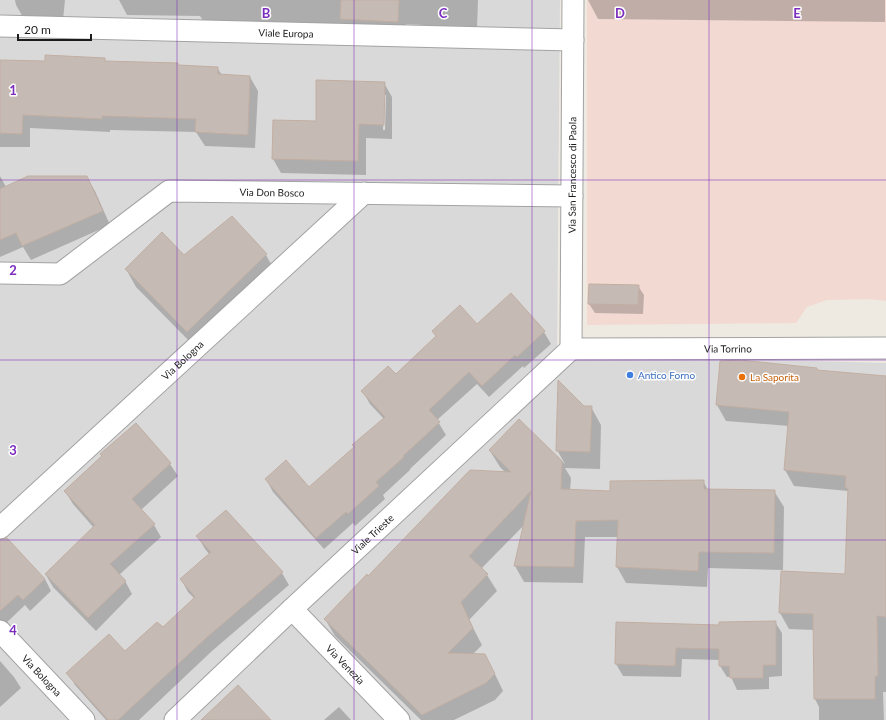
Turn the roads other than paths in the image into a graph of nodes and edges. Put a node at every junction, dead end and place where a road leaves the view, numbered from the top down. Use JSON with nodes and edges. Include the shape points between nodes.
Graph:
{"nodes":[{"id":1,"x":573,"y":0,"type":"edge"},
{"id":2,"x":0,"y":26,"type":"edge"},
{"id":3,"x":573,"y":40,"type":"junction"},
{"id":4,"x":364,"y":193,"type":"junction"},
{"id":5,"x":572,"y":196,"type":"junction"},
{"id":6,"x":0,"y":273,"type":"edge"},
{"id":7,"x":886,"y":348,"type":"edge"},
{"id":8,"x":571,"y":349,"type":"junction"},
{"id":9,"x":0,"y":528,"type":"edge"},
{"id":10,"x":292,"y":609,"type":"junction"},
{"id":11,"x":0,"y":631,"type":"edge"},
{"id":12,"x":84,"y":720,"type":"edge"},
{"id":13,"x":175,"y":720,"type":"edge"},
{"id":14,"x":399,"y":720,"type":"edge"}],
"edges":[{"from":1,"to":3,"type":"street","name":"Via San Francesco di Paola"},
{"from":2,"to":3,"type":"street","name":"Viale Europa"},
{"from":3,"to":5,"type":"street","name":"Via San Francesco di Paola"},
{"from":4,"to":5,"type":"street","name":"Via Don Bosco"},
{"from":4,"to":6,"type":"street","name":"Via Don Bosco","via":[[169,191],[60,274]]},
{"from":4,"to":9,"type":"street","name":"Via Bologna"},
{"from":5,"to":8,"type":"street","name":"Via San Francesco di Paola"},
{"from":7,"to":8,"type":"street","name":"Via Torrino"},
{"from":8,"to":10,"type":"street","name":"Viale Trieste"},
{"from":10,"to":13,"type":"street","name":"Viale Trieste"},
{"from":10,"to":14,"type":"street","name":"Via Venezia"},
{"from":11,"to":12,"type":"street","name":"Via Bologna"}]}
